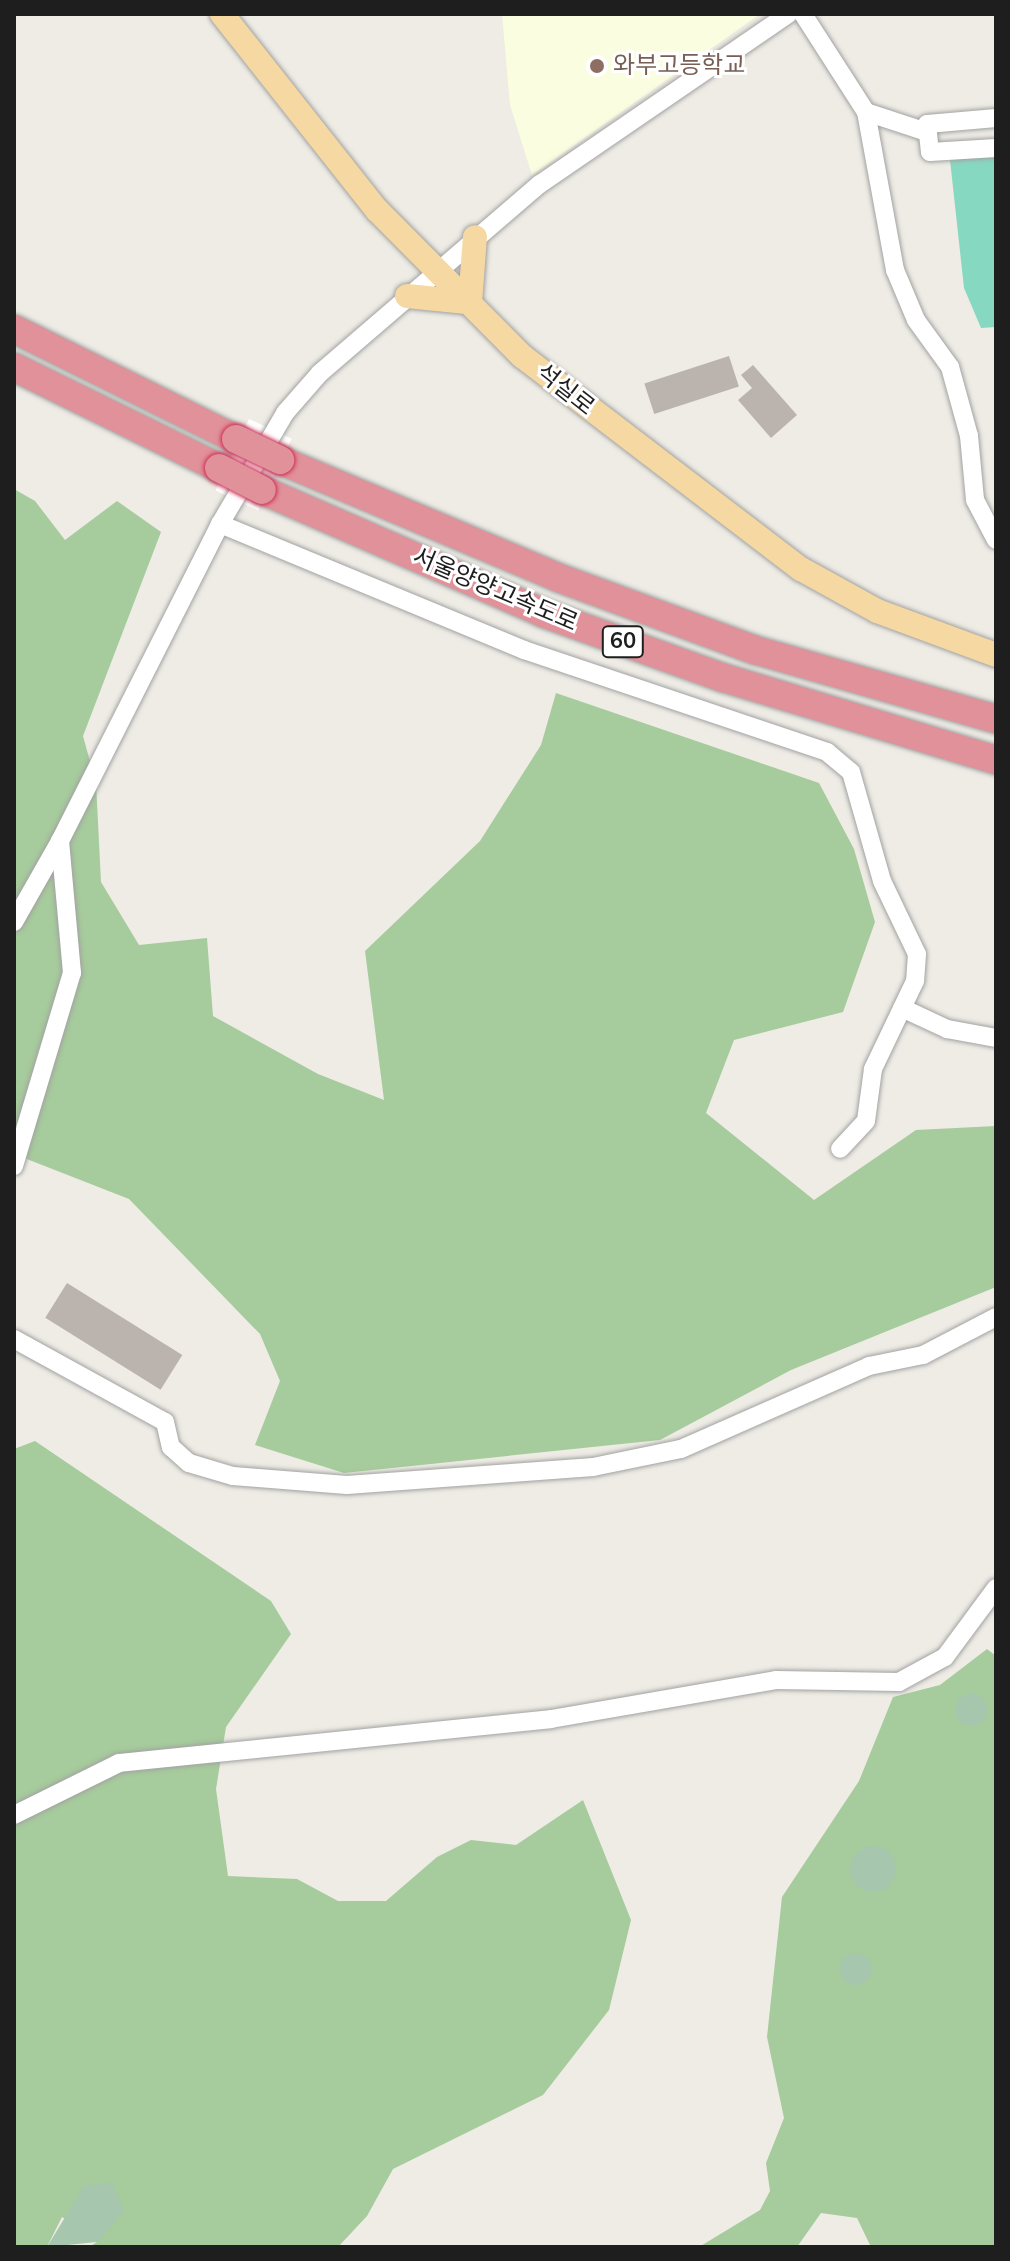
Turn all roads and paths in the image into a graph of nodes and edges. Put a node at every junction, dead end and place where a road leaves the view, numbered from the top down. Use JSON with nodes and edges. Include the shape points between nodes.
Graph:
{"nodes":[{"id":1,"x":222,"y":14,"type":"edge"},
{"id":2,"x":788,"y":14,"type":"edge"},
{"id":3,"x":803,"y":14,"type":"edge"},
{"id":4,"x":866,"y":112,"type":"junction"},
{"id":5,"x":996,"y":118,"type":"edge"},
{"id":6,"x":927,"y":132,"type":"junction"},
{"id":7,"x":996,"y":148,"type":"edge"},
{"id":8,"x":475,"y":237,"type":"junction"},
{"id":9,"x":435,"y":270,"type":"junction"},
{"id":10,"x":407,"y":296,"type":"junction"},
{"id":11,"x":470,"y":303,"type":"junction"},
{"id":12,"x":14,"y":329,"type":"edge"},
{"id":13,"x":14,"y":367,"type":"edge"},
{"id":14,"x":220,"y":524,"type":"junction"},
{"id":15,"x":996,"y":540,"type":"edge"},
{"id":16,"x":996,"y":655,"type":"edge"},
{"id":17,"x":996,"y":719,"type":"edge"},
{"id":18,"x":996,"y":760,"type":"edge"},
{"id":19,"x":60,"y":841,"type":"junction"},
{"id":20,"x":14,"y":922,"type":"edge"},
{"id":21,"x":902,"y":1008,"type":"junction"},
{"id":22,"x":996,"y":1038,"type":"edge"},
{"id":23,"x":840,"y":1149,"type":"dead end"},
{"id":24,"x":14,"y":1166,"type":"edge"},
{"id":25,"x":996,"y":1317,"type":"edge"},
{"id":26,"x":14,"y":1339,"type":"edge"},
{"id":27,"x":996,"y":1588,"type":"edge"},
{"id":28,"x":14,"y":1815,"type":"edge"}],
"edges":[{"from":1,"to":9,"type":"main road","name":"석실로","via":[[346,173]]},
{"from":2,"to":8,"type":"street","via":[[540,184]]},
{"from":3,"to":4,"type":"street"},
{"from":4,"to":6,"type":"street","via":[[908,131]]},
{"from":4,"to":15,"type":"street","via":[[895,270],[916,320],[950,367],[969,436],[975,500]]},
{"from":5,"to":6,"type":"street","via":[[927,124]]},
{"from":6,"to":7,"type":"street","via":[[930,152]]},
{"from":8,"to":9,"type":"street"},
{"from":8,"to":11,"type":"main road"},
{"from":9,"to":10,"type":"street"},
{"from":9,"to":11,"type":"main road","name":"석실로"},
{"from":10,"to":11,"type":"main road"},
{"from":10,"to":14,"type":"street","via":[[285,413]]},
{"from":11,"to":16,"type":"main road","name":"석실로","via":[[522,356],[801,569],[877,611]]},
{"from":12,"to":17,"type":"highway","name":"서울양양고속도로","number":"60","bridge":true,"via":[[280,460],[559,578],[755,650]]},
{"from":13,"to":18,"type":"highway","name":"서울양양고속도로","number":"60","bridge":true,"via":[[262,490],[543,613],[724,678]]},
{"from":14,"to":19,"type":"street"},
{"from":14,"to":21,"type":"street","via":[[524,650],[827,752],[851,772],[882,881],[917,954]]},
{"from":19,"to":20,"type":"street"},
{"from":19,"to":24,"type":"street","via":[[72,973]]},
{"from":21,"to":22,"type":"street","via":[[947,1029]]},
{"from":21,"to":23,"type":"street","via":[[873,1069],[866,1121]]},
{"from":25,"to":26,"type":"street","via":[[923,1355],[869,1366],[681,1449],[593,1467],[347,1485],[233,1476],[189,1463],[171,1447],[165,1422]]},
{"from":27,"to":28,"type":"street","via":[[945,1657],[899,1682],[776,1680],[551,1719],[119,1763]]}]}
